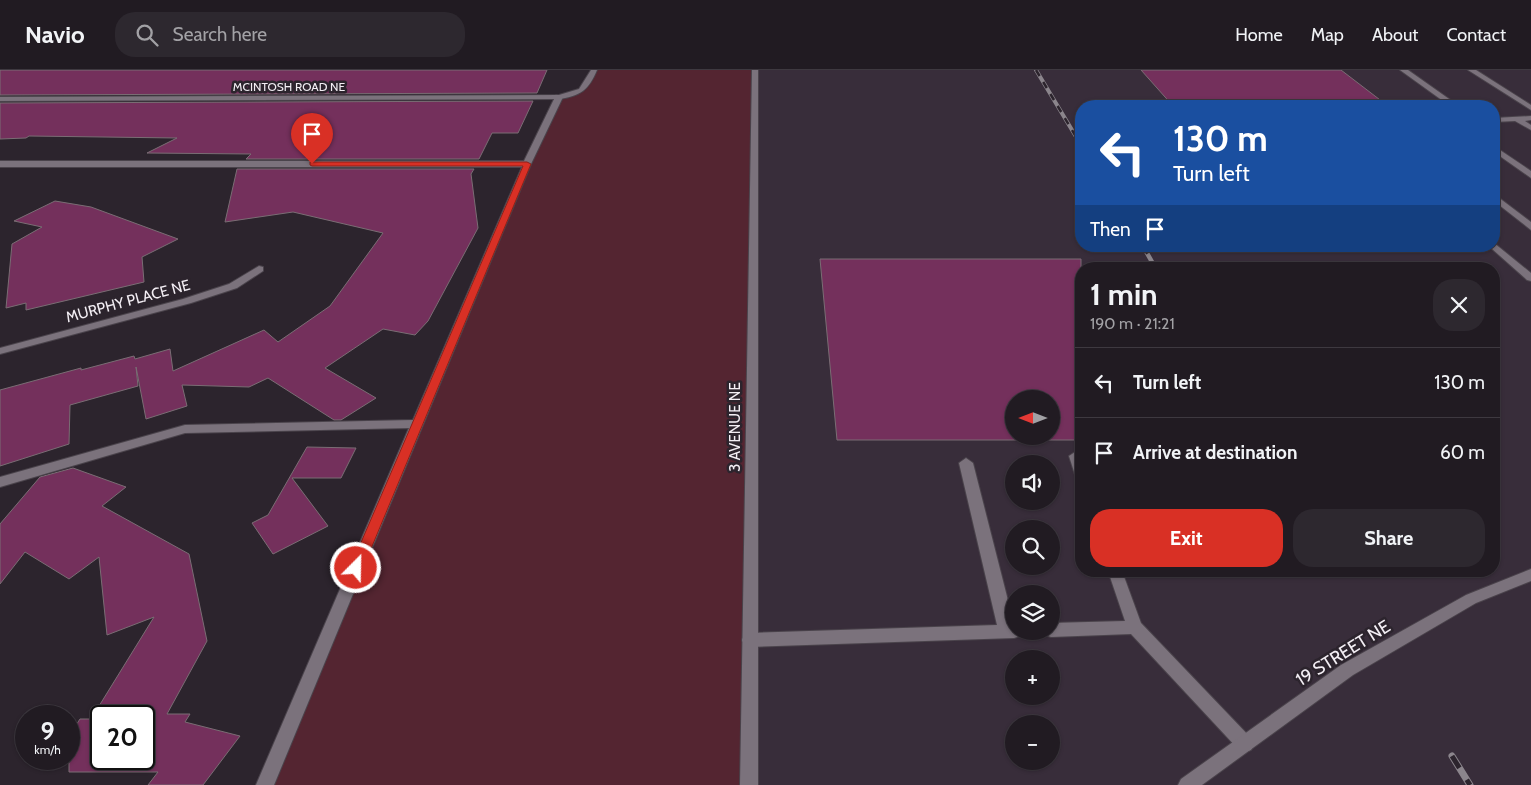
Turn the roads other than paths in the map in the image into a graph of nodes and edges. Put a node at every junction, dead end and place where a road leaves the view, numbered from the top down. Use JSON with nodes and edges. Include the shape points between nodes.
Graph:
{"nodes":[{"id":1,"x":594,"y":70,"type":"edge"},
{"id":2,"x":755,"y":70,"type":"edge"},
{"id":3,"x":1403,"y":70,"type":"edge"},
{"id":4,"x":1471,"y":70,"type":"edge"},
{"id":5,"x":559,"y":97,"type":"junction"},
{"id":6,"x":0,"y":99,"type":"edge"},
{"id":7,"x":1446,"y":100,"type":"edge"},
{"id":8,"x":1531,"y":108,"type":"edge"},
{"id":9,"x":1531,"y":118,"type":"edge"},
{"id":10,"x":1518,"y":119,"type":"junction"},
{"id":11,"x":1500,"y":120,"type":"edge"},
{"id":12,"x":1531,"y":128,"type":"edge"},
{"id":13,"x":1500,"y":152,"type":"edge"},
{"id":14,"x":0,"y":164,"type":"edge"},
{"id":15,"x":527,"y":164,"type":"junction"},
{"id":16,"x":1531,"y":175,"type":"edge"},
{"id":17,"x":1500,"y":202,"type":"edge"},
{"id":18,"x":1531,"y":227,"type":"edge"},
{"id":19,"x":1500,"y":251,"type":"edge"},
{"id":20,"x":259,"y":269,"type":"dead end"},
{"id":21,"x":1531,"y":278,"type":"edge"},
{"id":22,"x":0,"y":351,"type":"edge"},
{"id":23,"x":417,"y":424,"type":"junction"},
{"id":24,"x":966,"y":464,"type":"dead end"},
{"id":25,"x":0,"y":482,"type":"edge"},
{"id":26,"x":1531,"y":575,"type":"edge"},
{"id":27,"x":1117,"y":577,"type":"edge"},
{"id":28,"x":1005,"y":612,"type":"edge"},
{"id":29,"x":1134,"y":627,"type":"junction"},
{"id":30,"x":1060,"y":630,"type":"edge"},
{"id":31,"x":1005,"y":631,"type":"edge"},
{"id":32,"x":750,"y":640,"type":"junction"},
{"id":33,"x":1245,"y":744,"type":"junction"},
{"id":34,"x":265,"y":785,"type":"edge"},
{"id":35,"x":749,"y":785,"type":"edge"},
{"id":36,"x":1187,"y":785,"type":"edge"}],
"edges":[{"from":1,"to":5,"type":"street","name":"MCINTOSH ROAD NE","via":[[579,94]]},
{"from":2,"to":32,"type":"street","name":"3 AVENUE NE"},
{"from":3,"to":7,"type":"street"},
{"from":4,"to":8,"type":"street"},
{"from":5,"to":6,"type":"street","name":"MCINTOSH ROAD NE"},
{"from":5,"to":15,"type":"street"},
{"from":9,"to":10,"type":"street"},
{"from":10,"to":11,"type":"street"},
{"from":10,"to":12,"type":"street"},
{"from":13,"to":16,"type":"street"},
{"from":14,"to":15,"type":"street"},
{"from":15,"to":23,"type":"street"},
{"from":17,"to":18,"type":"street"},
{"from":19,"to":21,"type":"street"},
{"from":20,"to":22,"type":"street","name":"MURPHY PLACE NE","via":[[232,286],[187,301]]},
{"from":23,"to":25,"type":"street","via":[[185,429]]},
{"from":23,"to":34,"type":"street"},
{"from":24,"to":28,"type":"street"},
{"from":26,"to":33,"type":"street","name":"19 STREET NE","via":[[1471,599],[1347,670]]},
{"from":27,"to":29,"type":"street"},
{"from":29,"to":30,"type":"street"},
{"from":29,"to":33,"type":"street"},
{"from":31,"to":32,"type":"street"},
{"from":32,"to":35,"type":"street","name":"3 AVENUE NE"},
{"from":33,"to":36,"type":"street","name":"19 STREET NE"}]}
